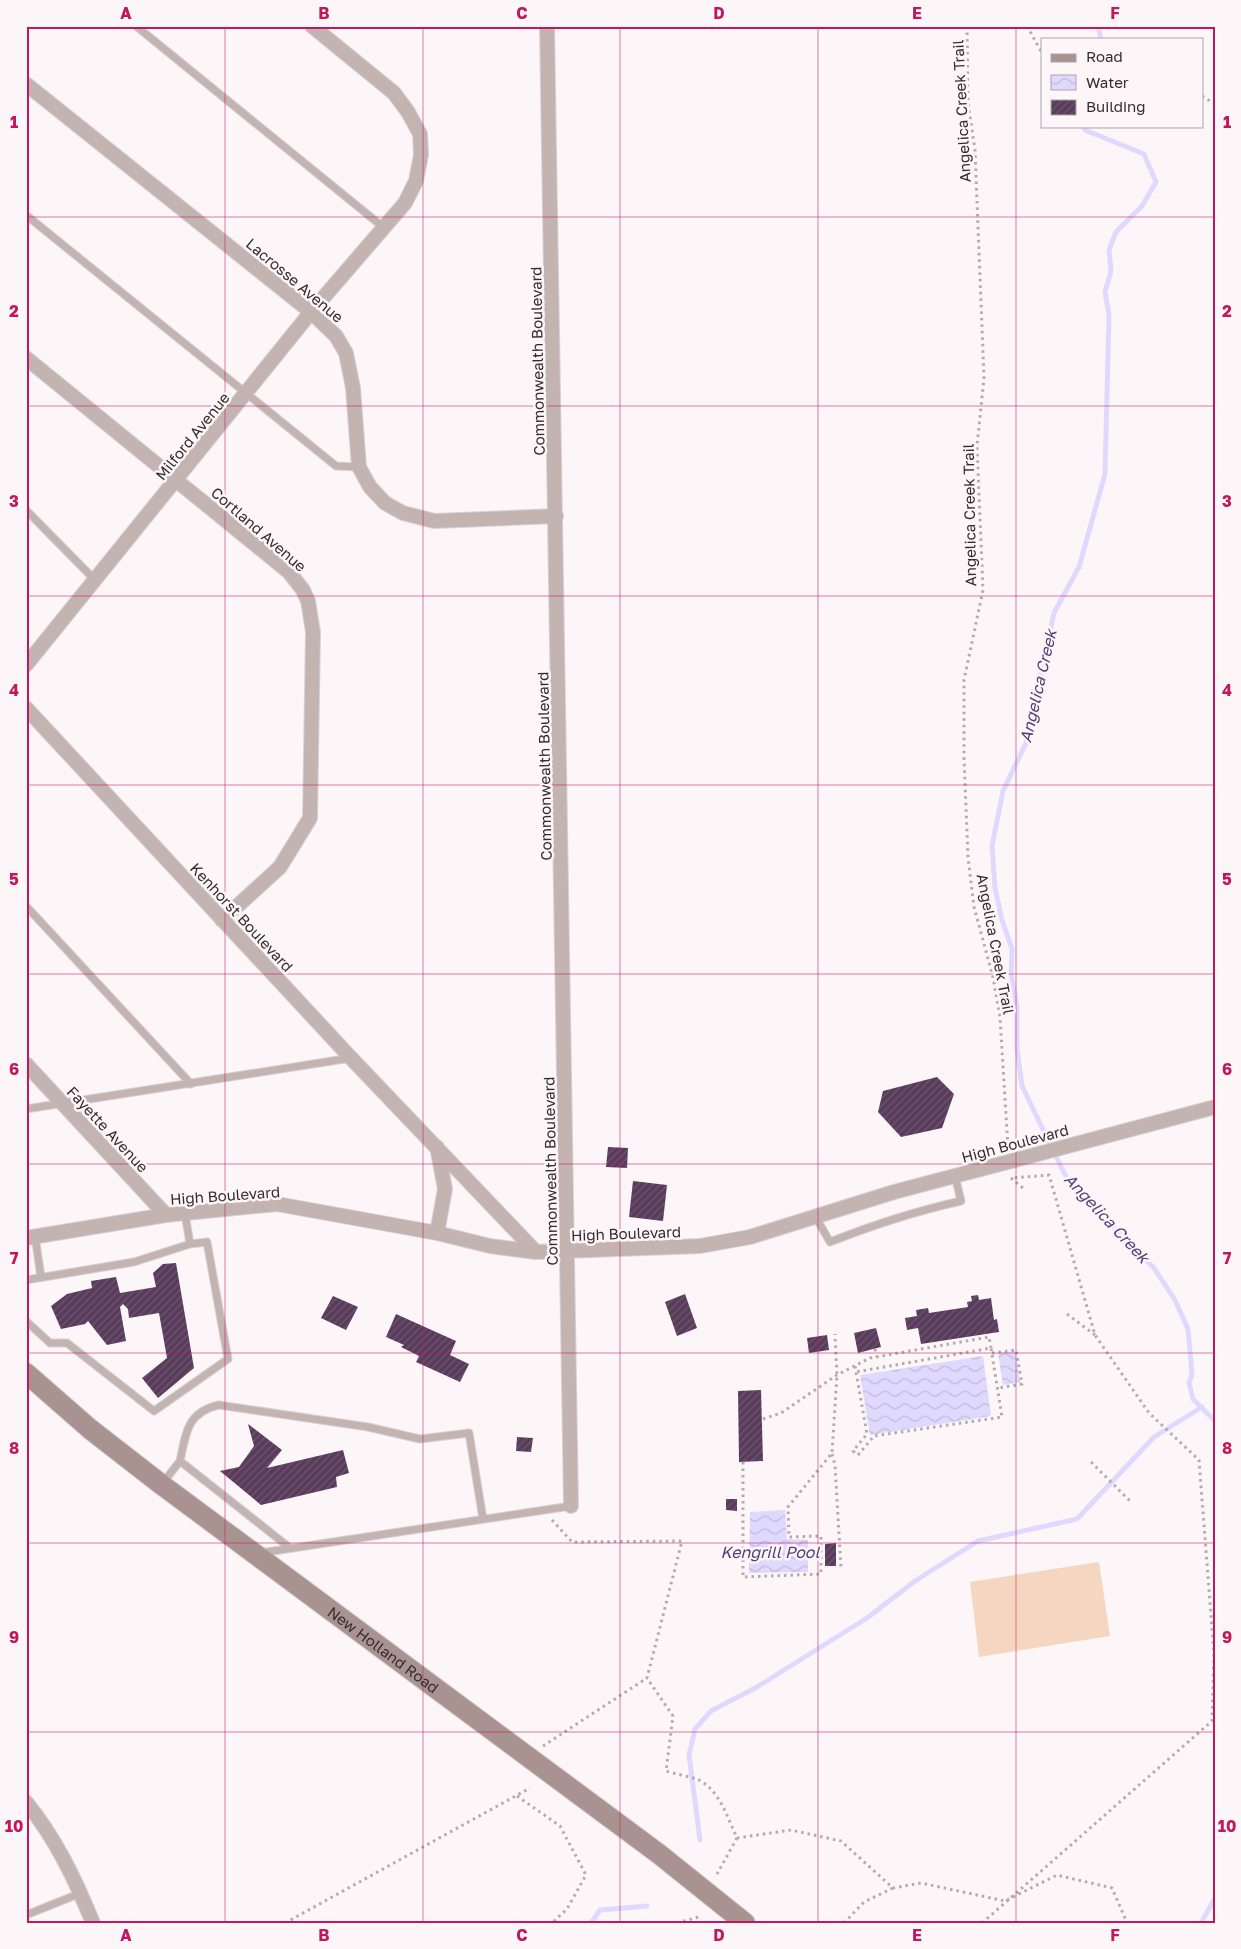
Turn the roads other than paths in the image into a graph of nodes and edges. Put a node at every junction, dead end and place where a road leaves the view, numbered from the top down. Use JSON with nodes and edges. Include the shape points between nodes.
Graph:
{"nodes":[{"id":1,"x":136,"y":26,"type":"edge"},
{"id":2,"x":312,"y":26,"type":"edge"},
{"id":3,"x":547,"y":26,"type":"edge"},
{"id":4,"x":26,"y":84,"type":"edge"},
{"id":5,"x":26,"y":215,"type":"edge"},
{"id":6,"x":382,"y":227,"type":"junction"},
{"id":7,"x":311,"y":312,"type":"junction"},
{"id":8,"x":26,"y":358,"type":"edge"},
{"id":9,"x":246,"y":395,"type":"junction"},
{"id":10,"x":359,"y":468,"type":"junction"},
{"id":11,"x":177,"y":480,"type":"junction"},
{"id":12,"x":26,"y":510,"type":"edge"},
{"id":13,"x":556,"y":516,"type":"junction"},
{"id":14,"x":95,"y":580,"type":"junction"},
{"id":15,"x":26,"y":665,"type":"edge"},
{"id":16,"x":26,"y":708,"type":"edge"},
{"id":17,"x":26,"y":906,"type":"edge"},
{"id":18,"x":222,"y":920,"type":"junction"},
{"id":19,"x":351,"y":1058,"type":"junction"},
{"id":20,"x":26,"y":1064,"type":"edge"},
{"id":21,"x":191,"y":1084,"type":"junction"},
{"id":22,"x":62,"y":1104,"type":"junction"},
{"id":23,"x":1215,"y":1107,"type":"edge"},
{"id":24,"x":26,"y":1109,"type":"edge"},
{"id":25,"x":437,"y":1146,"type":"junction"},
{"id":26,"x":955,"y":1176,"type":"junction"},
{"id":27,"x":185,"y":1214,"type":"junction"},
{"id":28,"x":166,"y":1215,"type":"junction"},
{"id":29,"x":814,"y":1216,"type":"junction"},
{"id":30,"x":437,"y":1233,"type":"junction"},
{"id":31,"x":30,"y":1237,"type":"edge"},
{"id":32,"x":190,"y":1244,"type":"junction"},
{"id":33,"x":568,"y":1251,"type":"junction"},
{"id":34,"x":536,"y":1252,"type":"junction"},
{"id":35,"x":41,"y":1277,"type":"junction"},
{"id":36,"x":26,"y":1280,"type":"edge"},
{"id":37,"x":26,"y":1321,"type":"edge"},
{"id":38,"x":26,"y":1373,"type":"edge"},
{"id":39,"x":180,"y":1461,"type":"junction"},
{"id":40,"x":162,"y":1485,"type":"junction"},
{"id":41,"x":571,"y":1506,"type":"joint"},
{"id":42,"x":483,"y":1520,"type":"junction"},
{"id":43,"x":290,"y":1548,"type":"junction"},
{"id":44,"x":255,"y":1554,"type":"junction"},
{"id":45,"x":26,"y":1802,"type":"edge"},
{"id":46,"x":81,"y":1893,"type":"junction"},
{"id":47,"x":26,"y":1915,"type":"edge"},
{"id":48,"x":93,"y":1923,"type":"edge"},
{"id":49,"x":745,"y":1923,"type":"edge"}],
"edges":[{"from":1,"to":6,"type":"lane"},
{"from":2,"to":6,"type":"street","name":"Milford Avenue","via":[[394,93],[420,134],[421,155],[416,181],[405,203]]},
{"from":3,"to":13,"type":"street","name":"Commonwealth Boulevard"},
{"from":4,"to":7,"type":"street","name":"Lacrosse Avenue"},
{"from":5,"to":9,"type":"lane"},
{"from":6,"to":7,"type":"street","name":"Milford Avenue"},
{"from":7,"to":9,"type":"street","name":"Milford Avenue"},
{"from":7,"to":10,"type":"street","name":"Lacrosse Avenue","via":[[336,336],[349,361]]},
{"from":8,"to":11,"type":"street","name":"Cortland Avenue"},
{"from":9,"to":10,"type":"lane","via":[[336,466]]},
{"from":9,"to":11,"type":"street","name":"Milford Avenue"},
{"from":10,"to":13,"type":"street","name":"Lacrosse Avenue","via":[[385,503],[403,513],[434,521]]},
{"from":11,"to":14,"type":"street","name":"Milford Avenue"},
{"from":11,"to":18,"type":"street","name":"Cortland Avenue","via":[[289,572],[308,601],[313,632],[310,818],[280,867]]},
{"from":12,"to":14,"type":"lane"},
{"from":13,"to":33,"type":"street","name":"Commonwealth Boulevard"},
{"from":14,"to":15,"type":"street","name":"Milford Avenue"},
{"from":16,"to":18,"type":"street","name":"Kenhorst Boulevard"},
{"from":17,"to":21,"type":"lane"},
{"from":18,"to":19,"type":"street","name":"Kenhorst Boulevard"},
{"from":19,"to":21,"type":"lane"},
{"from":19,"to":25,"type":"street","name":"Kenhorst Boulevard"},
{"from":20,"to":22,"type":"street","name":"Fayette Avenue"},
{"from":21,"to":22,"type":"lane"},
{"from":22,"to":24,"type":"lane"},
{"from":22,"to":28,"type":"street","name":"Fayette Avenue"},
{"from":23,"to":26,"type":"street","name":"High Boulevard"},
{"from":25,"to":30,"type":"street","via":[[445,1189]]},
{"from":25,"to":34,"type":"street","name":"Kenhorst Boulevard"},
{"from":26,"to":29,"type":"street","name":"High Boulevard"},
{"from":26,"to":29,"type":"lane","via":[[961,1201],[924,1209],[830,1242]]},
{"from":27,"to":28,"type":"street","name":"High Boulevard"},
{"from":27,"to":30,"type":"street","name":"High Boulevard","via":[[277,1204]]},
{"from":27,"to":32,"type":"lane"},
{"from":28,"to":31,"type":"street","name":"High Boulevard"},
{"from":29,"to":33,"type":"street","name":"High Boulevard","via":[[750,1237],[700,1246]]},
{"from":30,"to":34,"type":"street","name":"High Boulevard","via":[[490,1246]]},
{"from":31,"to":35,"type":"lane"},
{"from":32,"to":35,"type":"lane","via":[[134,1262]]},
{"from":32,"to":37,"type":"lane","via":[[207,1242],[228,1359],[154,1411],[67,1343],[50,1342]]},
{"from":33,"to":34,"type":"street","name":"High Boulevard"},
{"from":33,"to":41,"type":"street","name":"Commonwealth Boulevard"},
{"from":35,"to":36,"type":"lane"},
{"from":38,"to":40,"type":"main road","name":"New Holland Road"},
{"from":39,"to":40,"type":"lane"},
{"from":39,"to":42,"type":"lane","via":[[188,1426],[194,1416],[219,1405],[368,1427],[420,1439],[469,1432]]},
{"from":39,"to":43,"type":"lane"},
{"from":40,"to":44,"type":"main road","name":"New Holland Road"},
{"from":41,"to":42,"type":"lane"},
{"from":42,"to":43,"type":"lane"},
{"from":43,"to":44,"type":"lane"},
{"from":44,"to":49,"type":"main road","name":"New Holland Road","via":[[660,1854]]},
{"from":45,"to":46,"type":"street","via":[[53,1838]]},
{"from":46,"to":47,"type":"lane"},
{"from":46,"to":48,"type":"street"}]}
